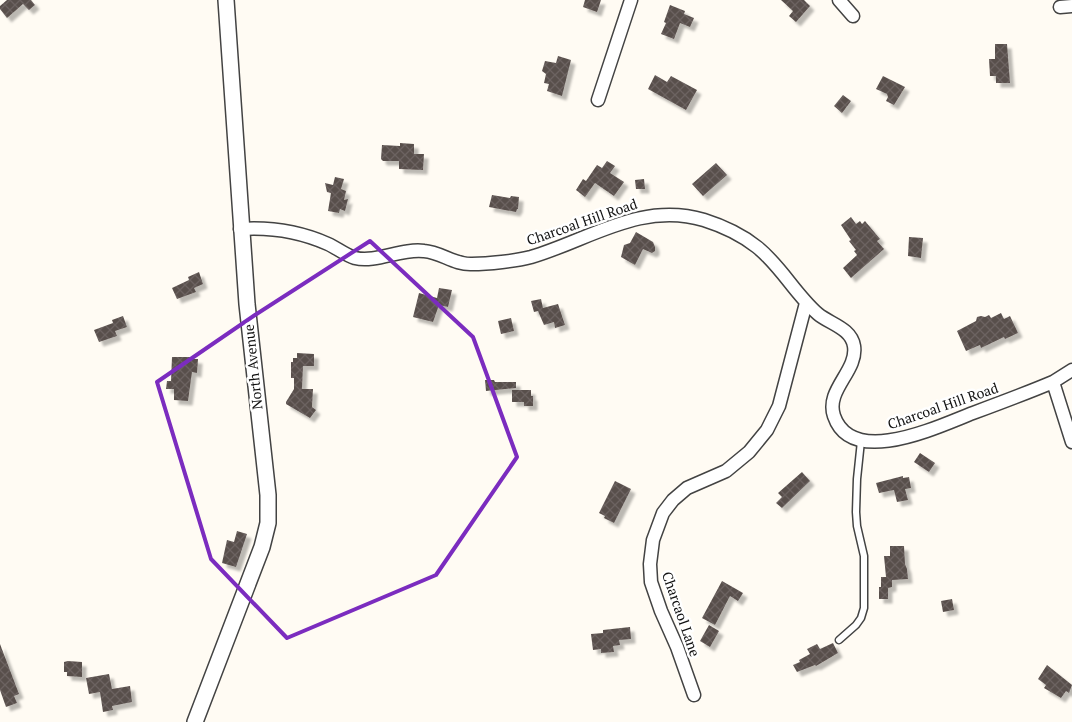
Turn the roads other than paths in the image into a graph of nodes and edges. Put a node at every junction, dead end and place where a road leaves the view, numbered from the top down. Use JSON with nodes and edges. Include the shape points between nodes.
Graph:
{"nodes":[{"id":1,"x":226,"y":0,"type":"edge"},
{"id":2,"x":631,"y":0,"type":"edge"},
{"id":3,"x":839,"y":0,"type":"edge"},
{"id":4,"x":853,"y":16,"type":"dead end"},
{"id":5,"x":598,"y":100,"type":"dead end"},
{"id":6,"x":240,"y":229,"type":"junction"},
{"id":7,"x":806,"y":303,"type":"junction"},
{"id":8,"x":1072,"y":370,"type":"edge"},
{"id":9,"x":1053,"y":382,"type":"junction"},
{"id":10,"x":861,"y":441,"type":"junction"},
{"id":11,"x":1072,"y":442,"type":"edge"},
{"id":12,"x":839,"y":640,"type":"dead end"},
{"id":13,"x":694,"y":695,"type":"dead end"},
{"id":14,"x":195,"y":722,"type":"edge"}],
"edges":[{"from":1,"to":6,"type":"street","name":"North Avenue"},
{"from":2,"to":5,"type":"street"},
{"from":3,"to":4,"type":"street"},
{"from":6,"to":7,"type":"street","name":"Charcoal Hill Road","via":[[300,234],[358,259],[425,250],[469,264],[529,257],[648,215],[692,217],[726,228],[759,249]]},
{"from":6,"to":14,"type":"street","name":"North Avenue","via":[[268,487],[268,523]]},
{"from":7,"to":10,"type":"street","name":"Charcoal Hill Road","via":[[852,340],[854,359],[835,395],[832,411],[839,426]]},
{"from":7,"to":13,"type":"street","name":"Charcaol Lane","via":[[779,406],[767,430],[726,472],[687,488],[673,500],[663,513],[653,540],[651,582]]},
{"from":8,"to":9,"type":"street","name":"Charcoal Hill Road"},
{"from":9,"to":10,"type":"street","name":"Charcoal Hill Road","via":[[904,438]]},
{"from":9,"to":11,"type":"street"},
{"from":10,"to":12,"type":"lane","via":[[856,512],[864,556],[864,608],[856,625]]}]}
